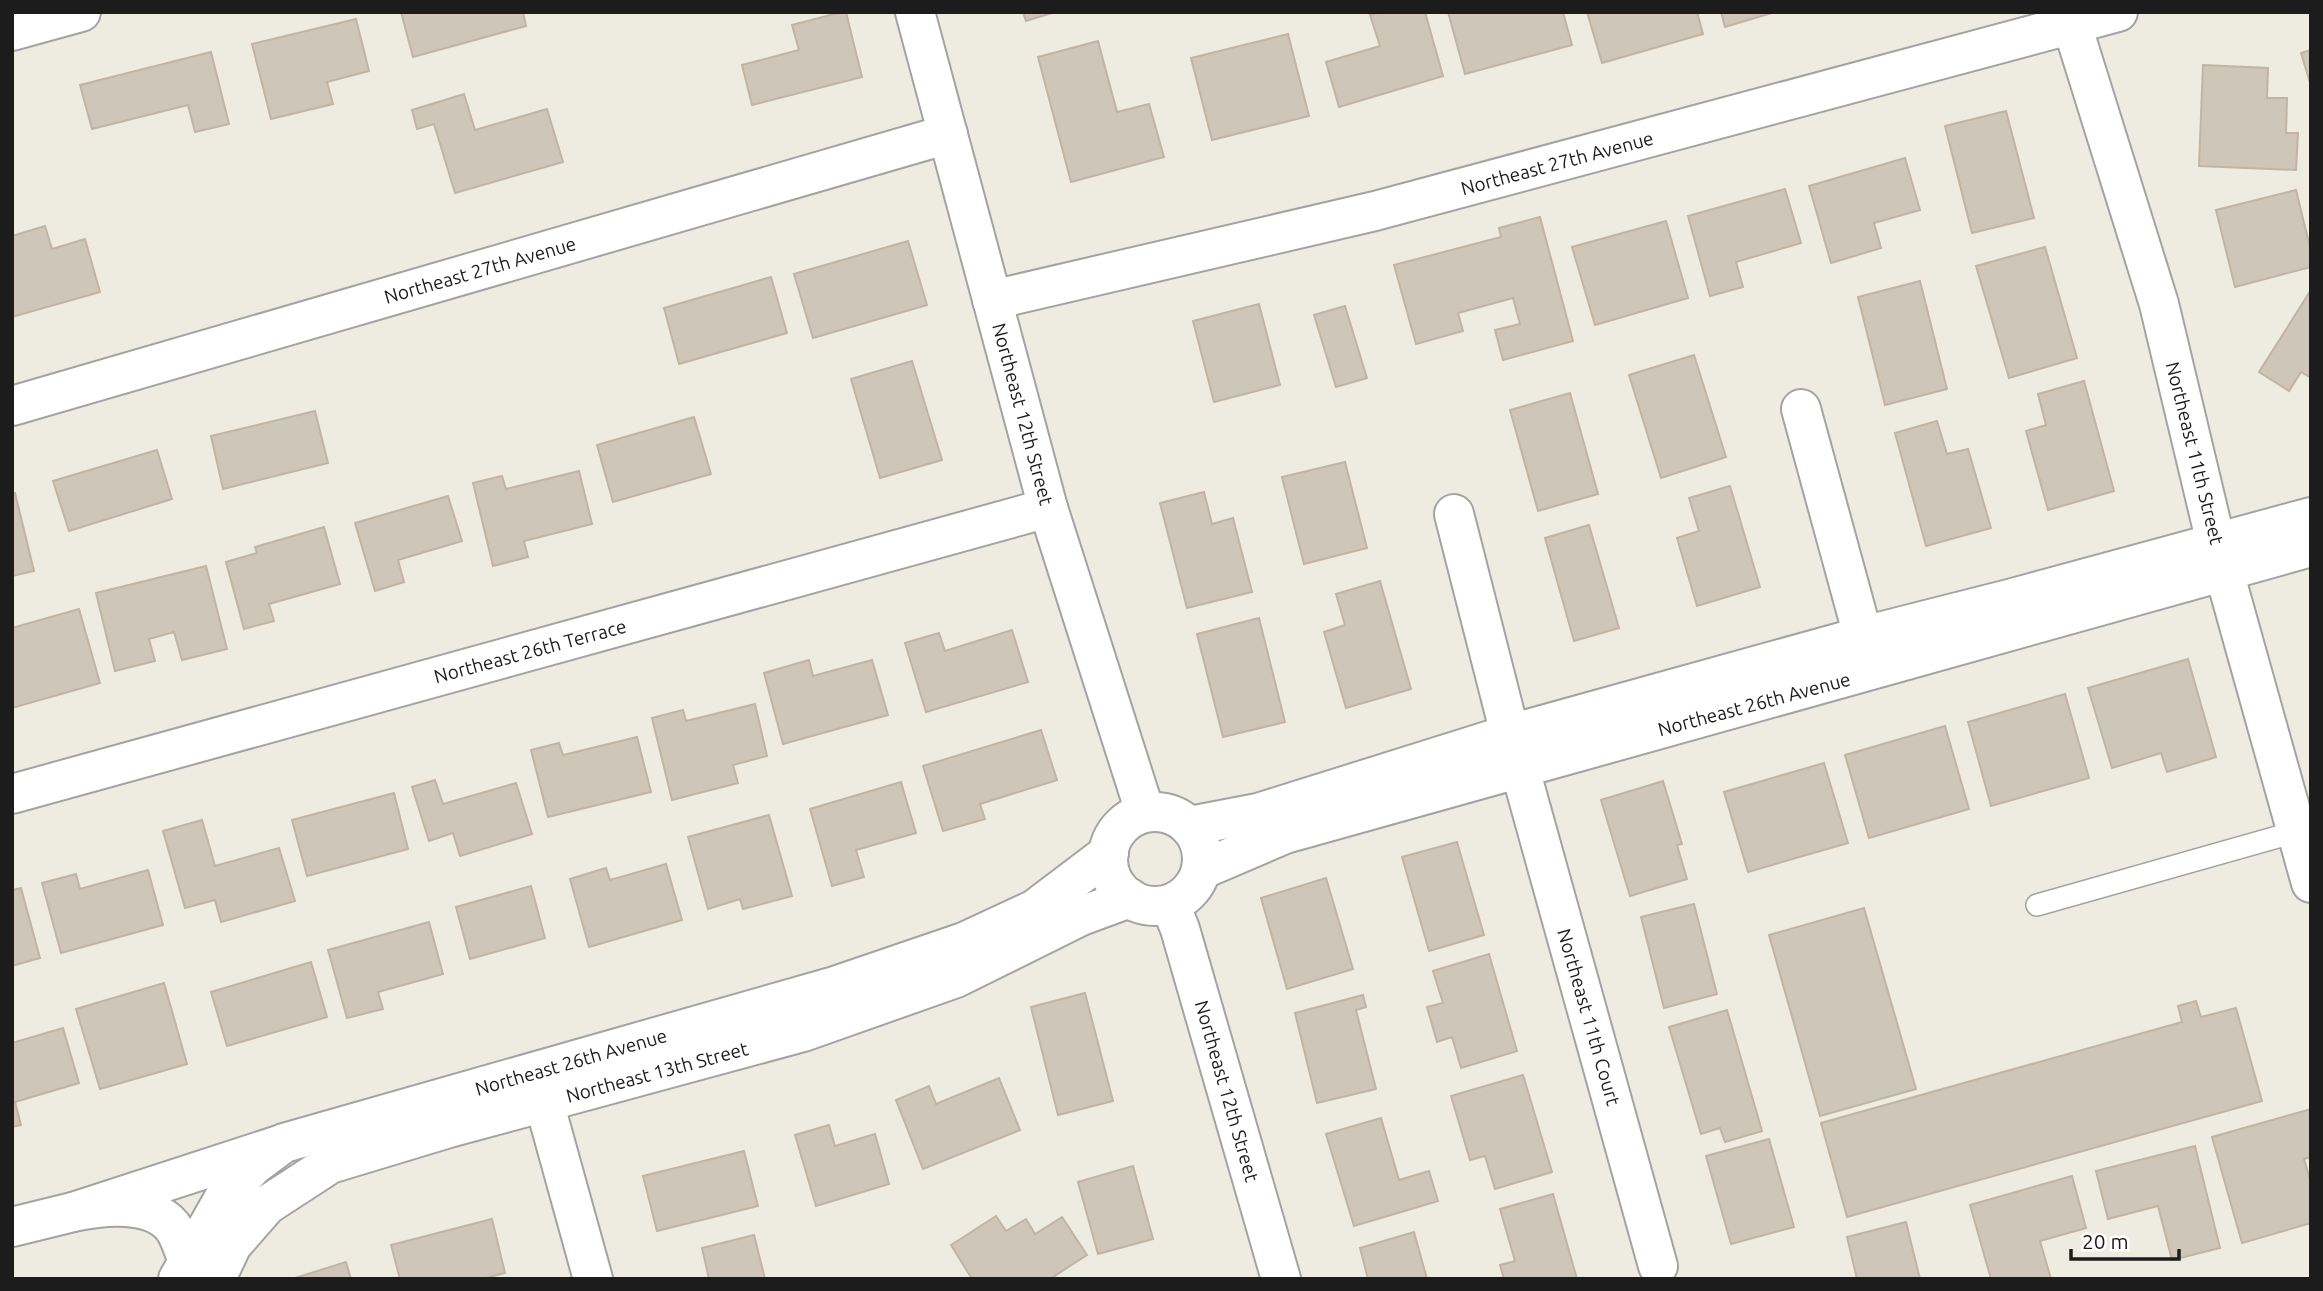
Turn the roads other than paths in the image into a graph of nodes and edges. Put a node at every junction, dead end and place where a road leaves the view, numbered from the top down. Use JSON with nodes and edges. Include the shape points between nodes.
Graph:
{"nodes":[{"id":1,"x":80,"y":12,"type":"edge"},
{"id":2,"x":915,"y":12,"type":"edge"},
{"id":3,"x":2118,"y":12,"type":"edge"},
{"id":4,"x":2072,"y":24,"type":"junction"},
{"id":5,"x":12,"y":31,"type":"edge"},
{"id":6,"x":947,"y":134,"type":"junction"},
{"id":7,"x":992,"y":300,"type":"junction"},
{"id":8,"x":12,"y":406,"type":"edge"},
{"id":9,"x":1801,"y":409,"type":"dead end"},
{"id":10,"x":1048,"y":508,"type":"junction"},
{"id":11,"x":1454,"y":514,"type":"dead end"},
{"id":12,"x":2311,"y":517,"type":"edge"},
{"id":13,"x":2311,"y":547,"type":"edge"},
{"id":14,"x":2220,"y":557,"type":"junction"},
{"id":15,"x":1863,"y":636,"type":"junction"},
{"id":16,"x":1515,"y":751,"type":"junction"},
{"id":17,"x":12,"y":794,"type":"edge"},
{"id":18,"x":1145,"y":812,"type":"junction"},
{"id":19,"x":1190,"y":826,"type":"junction"},
{"id":20,"x":2295,"y":832,"type":"junction"},
{"id":21,"x":1109,"y":853,"type":"junction"},
{"id":22,"x":1201,"y":870,"type":"junction"},
{"id":23,"x":2311,"y":883,"type":"edge"},
{"id":24,"x":1130,"y":898,"type":"junction"},
{"id":25,"x":1170,"y":904,"type":"junction"},
{"id":26,"x":2037,"y":905,"type":"dead end"},
{"id":27,"x":544,"y":1102,"type":"junction"},
{"id":28,"x":284,"y":1143,"type":"junction"},
{"id":29,"x":73,"y":1212,"type":"junction"},
{"id":30,"x":12,"y":1227,"type":"edge"},
{"id":31,"x":1658,"y":1266,"type":"dead end"},
{"id":32,"x":194,"y":1273,"type":"edge"},
{"id":33,"x":593,"y":1279,"type":"edge"},
{"id":34,"x":1281,"y":1279,"type":"edge"}],
"edges":[{"from":1,"to":5,"type":"street"},
{"from":2,"to":6,"type":"street","name":"Northeast 12th Street"},
{"from":3,"to":4,"type":"street","name":"Northeast 27th Avenue"},
{"from":4,"to":7,"type":"street","name":"Northeast 27th Avenue","via":[[1375,211]]},
{"from":4,"to":14,"type":"street","name":"Northeast 11th Street","via":[[2159,304]]},
{"from":6,"to":7,"type":"street","name":"Northeast 12th Street"},
{"from":6,"to":8,"type":"street","name":"Northeast 27th Avenue"},
{"from":7,"to":10,"type":"street","name":"Northeast 12th Street"},
{"from":9,"to":15,"type":"street"},
{"from":10,"to":17,"type":"street","name":"Northeast 26th Terrace"},
{"from":10,"to":18,"type":"street","name":"Northeast 12th Street"},
{"from":11,"to":16,"type":"street"},
{"from":12,"to":14,"type":"street","name":"Northeast 26th Avenue"},
{"from":13,"to":14,"type":"street","name":"Northeast 26th Avenue"},
{"from":14,"to":15,"type":"street","name":"Northeast 26th Avenue","via":[[2009,599]]},
{"from":14,"to":16,"type":"street","name":"Northeast 26th Avenue","via":[[1843,680]]},
{"from":14,"to":20,"type":"street","name":"Northeast 11th Street"},
{"from":15,"to":16,"type":"street","name":"Northeast 26th Avenue"},
{"from":16,"to":19,"type":"street","name":"Northeast 26th Avenue"},
{"from":16,"to":22,"type":"street","name":"Northeast 26th Avenue","via":[[1285,834]]},
{"from":16,"to":31,"type":"street","name":"Northeast 11th Court"},
{"from":18,"to":19,"type":"street","via":[[1169,814]]},
{"from":18,"to":21,"type":"street","via":[[1117,830]]},
{"from":19,"to":22,"type":"street","via":[[1202,854]]},
{"from":20,"to":23,"type":"street","name":"Northeast 11th Street"},
{"from":20,"to":26,"type":"lane"},
{"from":21,"to":24,"type":"street","via":[[1112,878]]},
{"from":21,"to":28,"type":"street","name":"Northeast 26th Avenue","via":[[1035,909],[964,942],[835,986]]},
{"from":22,"to":25,"type":"street","via":[[1185,896]]},
{"from":24,"to":25,"type":"street","via":[[1153,906]]},
{"from":24,"to":27,"type":"street","name":"Northeast 13th Street","via":[[1081,916],[956,978],[857,1015]]},
{"from":25,"to":34,"type":"street","name":"Northeast 12th Street"},
{"from":27,"to":32,"type":"street","name":"Northeast 13th Street","via":[[330,1164],[267,1205],[232,1245]]},
{"from":27,"to":33,"type":"street"},
{"from":28,"to":29,"type":"street","name":"Northeast 26th Avenue"},
{"from":28,"to":32,"type":"street","via":[[253,1166],[225,1196]]},
{"from":29,"to":30,"type":"street","name":"Northeast 26th Avenue"},
{"from":29,"to":32,"type":"street","via":[[99,1206],[146,1210],[162,1218],[172,1227]]}]}
